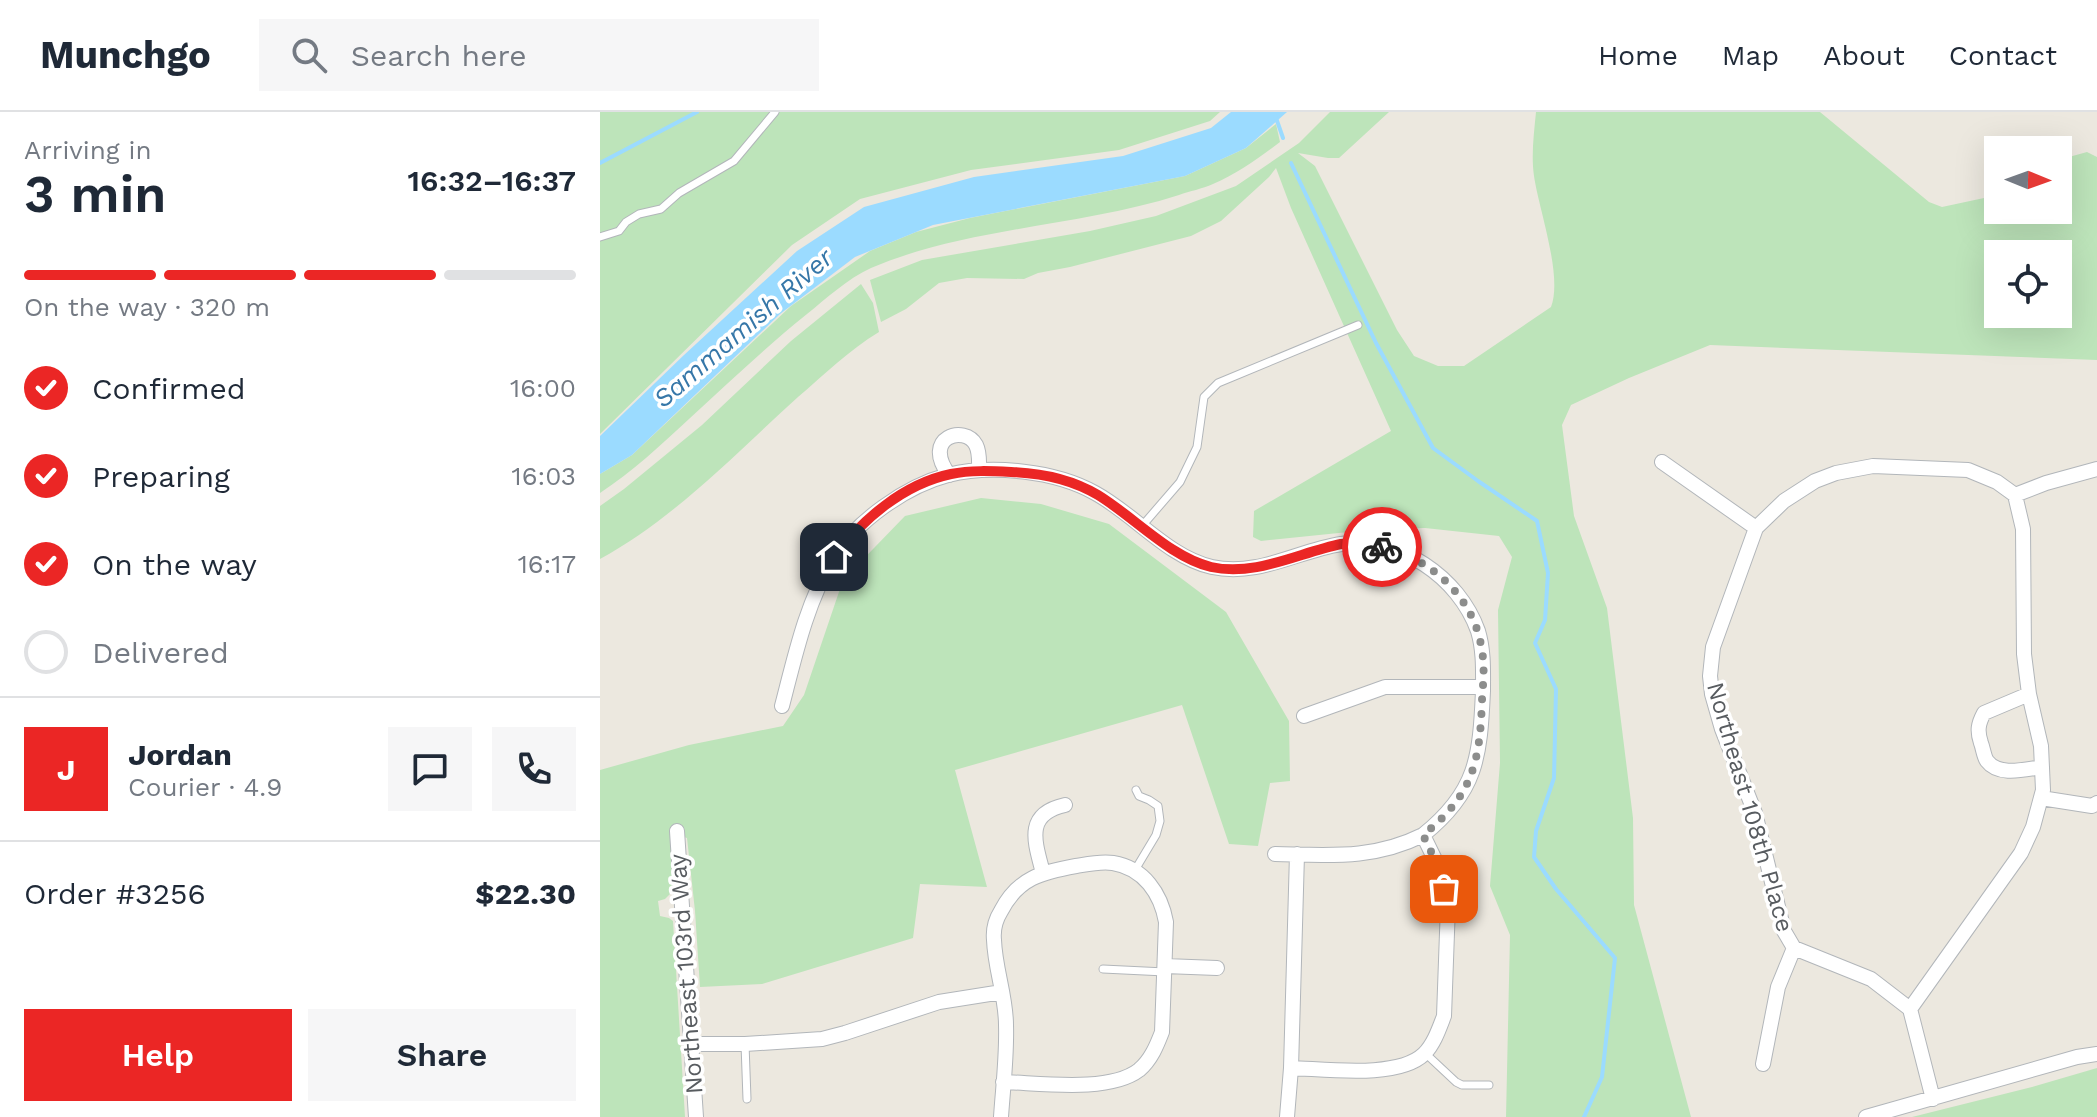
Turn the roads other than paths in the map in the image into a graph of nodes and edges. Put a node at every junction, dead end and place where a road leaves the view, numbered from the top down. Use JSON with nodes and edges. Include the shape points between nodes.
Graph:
{"nodes":[{"id":1,"x":775,"y":112,"type":"edge"},
{"id":2,"x":600,"y":237,"type":"edge"},
{"id":3,"x":1358,"y":325,"type":"dead end"},
{"id":4,"x":1662,"y":462,"type":"dead end"},
{"id":5,"x":2097,"y":469,"type":"edge"},
{"id":6,"x":979,"y":470,"type":"junction"},
{"id":7,"x":949,"y":475,"type":"junction"},
{"id":8,"x":2015,"y":495,"type":"junction"},
{"id":9,"x":1142,"y":526,"type":"junction"},
{"id":10,"x":1756,"y":528,"type":"junction"},
{"id":11,"x":1483,"y":687,"type":"junction"},
{"id":12,"x":2029,"y":694,"type":"junction"},
{"id":13,"x":782,"y":706,"type":"dead end"},
{"id":14,"x":1304,"y":716,"type":"dead end"},
{"id":15,"x":2042,"y":767,"type":"junction"},
{"id":16,"x":1136,"y":790,"type":"dead end"},
{"id":17,"x":2041,"y":798,"type":"junction"},
{"id":18,"x":2097,"y":803,"type":"edge"},
{"id":19,"x":1065,"y":805,"type":"dead end"},
{"id":20,"x":677,"y":831,"type":"dead end"},
{"id":21,"x":1423,"y":835,"type":"junction"},
{"id":22,"x":1275,"y":854,"type":"dead end"},
{"id":23,"x":1297,"y":854,"type":"junction"},
{"id":24,"x":1137,"y":871,"type":"junction"},
{"id":25,"x":1043,"y":873,"type":"junction"},
{"id":26,"x":1794,"y":948,"type":"junction"},
{"id":27,"x":1217,"y":968,"type":"dead end"},
{"id":28,"x":1103,"y":969,"type":"dead end"},
{"id":29,"x":1165,"y":969,"type":"junction"},
{"id":30,"x":1002,"y":992,"type":"junction"},
{"id":31,"x":1910,"y":1009,"type":"junction"},
{"id":32,"x":691,"y":1044,"type":"junction"},
{"id":33,"x":745,"y":1044,"type":"junction"},
{"id":34,"x":1425,"y":1053,"type":"junction"},
{"id":35,"x":2097,"y":1054,"type":"edge"},
{"id":36,"x":1763,"y":1064,"type":"dead end"},
{"id":37,"x":1291,"y":1068,"type":"junction"},
{"id":38,"x":1003,"y":1082,"type":"junction"},
{"id":39,"x":1489,"y":1085,"type":"dead end"},
{"id":40,"x":747,"y":1099,"type":"dead end"},
{"id":41,"x":1933,"y":1099,"type":"junction"},
{"id":42,"x":696,"y":1117,"type":"edge"},
{"id":43,"x":1001,"y":1117,"type":"edge"},
{"id":44,"x":1287,"y":1117,"type":"edge"},
{"id":45,"x":1866,"y":1117,"type":"edge"}],
"edges":[{"from":1,"to":2,"type":"lane","via":[[734,161],[661,209],[639,214],[619,231]]},
{"from":3,"to":9,"type":"lane","via":[[1218,383],[1204,397],[1197,447],[1180,482]]},
{"from":4,"to":10,"type":"street"},
{"from":5,"to":8,"type":"street"},
{"from":6,"to":7,"type":"street"},
{"from":6,"to":7,"type":"street","via":[[976,444],[953,435],[938,451]]},
{"from":6,"to":9,"type":"street","via":[[1053,476],[1095,493]]},
{"from":7,"to":13,"type":"street","via":[[903,494],[869,518],[834,557],[809,610]]},
{"from":8,"to":10,"type":"street","via":[[1968,470],[1873,466],[1815,481]]},
{"from":8,"to":12,"type":"street","via":[[2023,529]]},
{"from":9,"to":11,"type":"street","via":[[1193,561],[1212,567],[1249,569],[1356,543],[1413,557],[1447,581],[1466,605],[1483,652]]},
{"from":10,"to":26,"type":"street","name":"Northeast 108th Place","via":[[1713,647],[1710,676],[1722,729],[1755,813],[1784,931]]},
{"from":11,"to":14,"type":"street","via":[[1385,687]]},
{"from":11,"to":21,"type":"street","via":[[1475,766],[1445,817]]},
{"from":12,"to":15,"type":"street"},
{"from":12,"to":15,"type":"street","via":[[1984,713],[1979,735],[1987,762],[1996,768]]},
{"from":15,"to":17,"type":"street"},
{"from":16,"to":24,"type":"lane","via":[[1158,806],[1160,821]]},
{"from":17,"to":18,"type":"street"},
{"from":17,"to":31,"type":"street","via":[[2021,853]]},
{"from":19,"to":25,"type":"street","via":[[1049,808],[1037,823],[1035,842]]},
{"from":20,"to":32,"type":"street","name":"Northeast 103rd Way"},
{"from":21,"to":23,"type":"street","via":[[1356,855]]},
{"from":21,"to":34,"type":"street","via":[[1441,872],[1448,905],[1444,1016]]},
{"from":22,"to":23,"type":"street"},
{"from":23,"to":37,"type":"street"},
{"from":24,"to":25,"type":"street","via":[[1092,863]]},
{"from":24,"to":29,"type":"street","via":[[1163,908]]},
{"from":25,"to":30,"type":"street","via":[[1019,886],[997,918],[994,938]]},
{"from":26,"to":31,"type":"street","via":[[1871,979]]},
{"from":26,"to":36,"type":"street","via":[[1778,987]]},
{"from":27,"to":29,"type":"street"},
{"from":28,"to":29,"type":"lane"},
{"from":29,"to":38,"type":"street","via":[[1162,1032],[1138,1071],[1093,1085]]},
{"from":30,"to":33,"type":"street","via":[[939,1002],[823,1038]]},
{"from":30,"to":38,"type":"street"},
{"from":31,"to":41,"type":"street"},
{"from":32,"to":33,"type":"street"},
{"from":32,"to":42,"type":"street","name":"Northeast 103rd Way"},
{"from":33,"to":40,"type":"lane"},
{"from":34,"to":37,"type":"street","via":[[1384,1070]]},
{"from":34,"to":39,"type":"lane","via":[[1462,1085]]},
{"from":35,"to":41,"type":"street"},
{"from":37,"to":44,"type":"street"},
{"from":38,"to":43,"type":"street"},
{"from":41,"to":45,"type":"street"}]}
